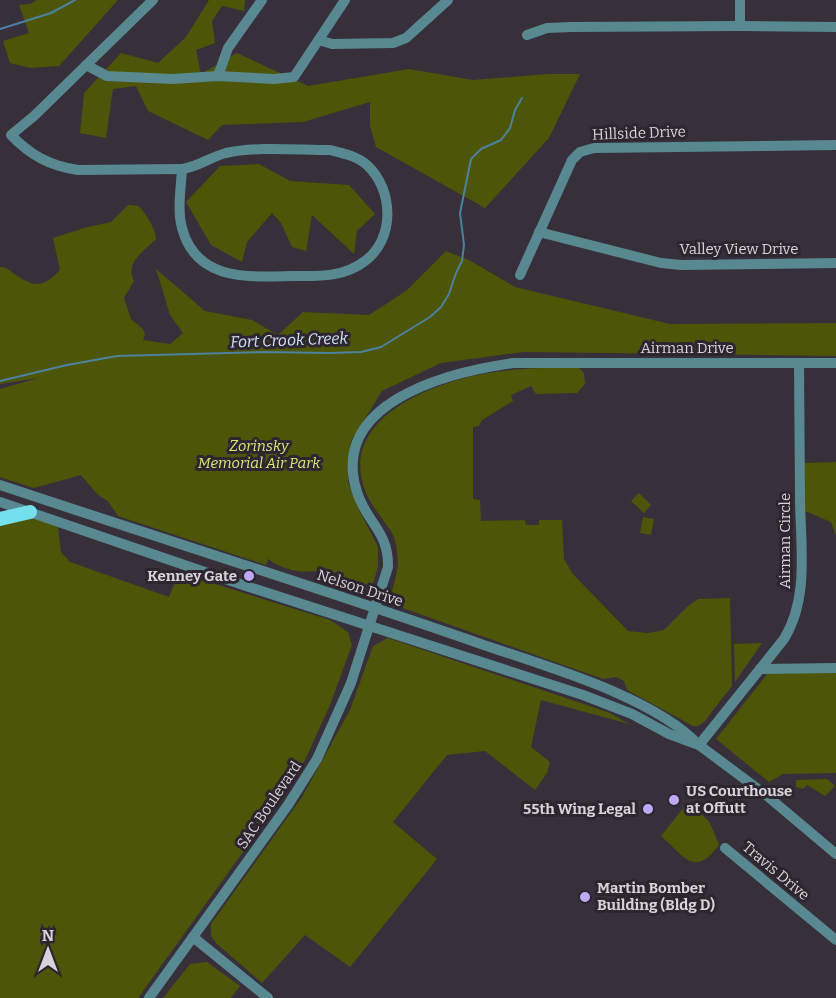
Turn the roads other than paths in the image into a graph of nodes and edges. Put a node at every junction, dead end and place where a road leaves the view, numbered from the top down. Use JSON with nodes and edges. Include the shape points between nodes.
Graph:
{"nodes":[{"id":1,"x":153,"y":0,"type":"edge"},
{"id":2,"x":262,"y":0,"type":"edge"},
{"id":3,"x":345,"y":0,"type":"edge"},
{"id":4,"x":448,"y":0,"type":"edge"},
{"id":5,"x":740,"y":0,"type":"edge"},
{"id":6,"x":740,"y":26,"type":"junction"},
{"id":7,"x":836,"y":27,"type":"edge"},
{"id":8,"x":527,"y":35,"type":"dead end"},
{"id":9,"x":319,"y":40,"type":"junction"},
{"id":10,"x":86,"y":65,"type":"junction"},
{"id":11,"x":218,"y":76,"type":"junction"},
{"id":12,"x":836,"y":145,"type":"edge"},
{"id":13,"x":182,"y":169,"type":"junction"},
{"id":14,"x":539,"y":232,"type":"junction"},
{"id":15,"x":836,"y":263,"type":"edge"},
{"id":16,"x":520,"y":275,"type":"dead end"},
{"id":17,"x":799,"y":363,"type":"junction"},
{"id":18,"x":836,"y":363,"type":"edge"},
{"id":19,"x":0,"y":485,"type":"edge"},
{"id":20,"x":0,"y":502,"type":"edge"},
{"id":21,"x":30,"y":512,"type":"junction"},
{"id":22,"x":0,"y":519,"type":"edge"},
{"id":23,"x":376,"y":608,"type":"junction"},
{"id":24,"x":370,"y":626,"type":"junction"},
{"id":25,"x":836,"y":668,"type":"edge"},
{"id":26,"x":760,"y":669,"type":"junction"},
{"id":27,"x":699,"y":745,"type":"junction"},
{"id":28,"x":725,"y":848,"type":"dead end"},
{"id":29,"x":836,"y":854,"type":"edge"},
{"id":30,"x":193,"y":938,"type":"junction"},
{"id":31,"x":836,"y":940,"type":"edge"},
{"id":32,"x":149,"y":998,"type":"edge"},
{"id":33,"x":267,"y":998,"type":"edge"}],
"edges":[{"from":1,"to":10,"type":"street"},
{"from":2,"to":11,"type":"street","via":[[228,48]]},
{"from":3,"to":9,"type":"street"},
{"from":4,"to":9,"type":"street","via":[[406,38],[393,43],[332,44]]},
{"from":5,"to":6,"type":"street"},
{"from":6,"to":7,"type":"street"},
{"from":6,"to":8,"type":"street","via":[[547,28]]},
{"from":9,"to":11,"type":"street","via":[[294,77]]},
{"from":10,"to":11,"type":"street","via":[[106,76]]},
{"from":10,"to":13,"type":"street","via":[[11,135],[39,159],[61,167]]},
{"from":12,"to":14,"type":"street","name":"Hillside Drive","via":[[594,147],[572,160]]},
{"from":13,"to":13,"type":"street","via":[[223,153],[241,151],[346,153],[366,164],[377,177],[388,210],[387,226],[373,254],[350,271],[279,277],[223,273],[206,265],[184,234]]},
{"from":14,"to":15,"type":"street","name":"Valley View Drive","via":[[661,263]]},
{"from":14,"to":16,"type":"street","name":"Hillside Drive"},
{"from":17,"to":18,"type":"street"},
{"from":17,"to":23,"type":"street","name":"Airman Drive","via":[[513,363],[436,381],[388,404],[367,423],[353,467],[358,495],[380,531],[388,556]]},
{"from":17,"to":26,"type":"street","name":"Airman Circle","via":[[799,603],[789,632]]},
{"from":19,"to":23,"type":"street","name":"Nelson Drive"},
{"from":20,"to":21,"type":"street","name":"Nelson Drive"},
{"from":21,"to":22,"type":"main road"},
{"from":21,"to":24,"type":"street","name":"Nelson Drive"},
{"from":23,"to":24,"type":"street","name":"SAC Boulevard"},
{"from":23,"to":27,"type":"street","name":"Nelson Drive","via":[[606,689],[674,724]]},
{"from":24,"to":27,"type":"street","name":"Nelson Drive","via":[[592,698]]},
{"from":24,"to":30,"type":"street","name":"SAC Boulevard","via":[[338,716],[317,759]]},
{"from":25,"to":26,"type":"street"},
{"from":26,"to":27,"type":"street"},
{"from":27,"to":29,"type":"street","name":"Nelson Drive"},
{"from":28,"to":31,"type":"street","name":"Travis Drive"},
{"from":30,"to":32,"type":"street","name":"SAC Boulevard"},
{"from":30,"to":33,"type":"street"}]}
